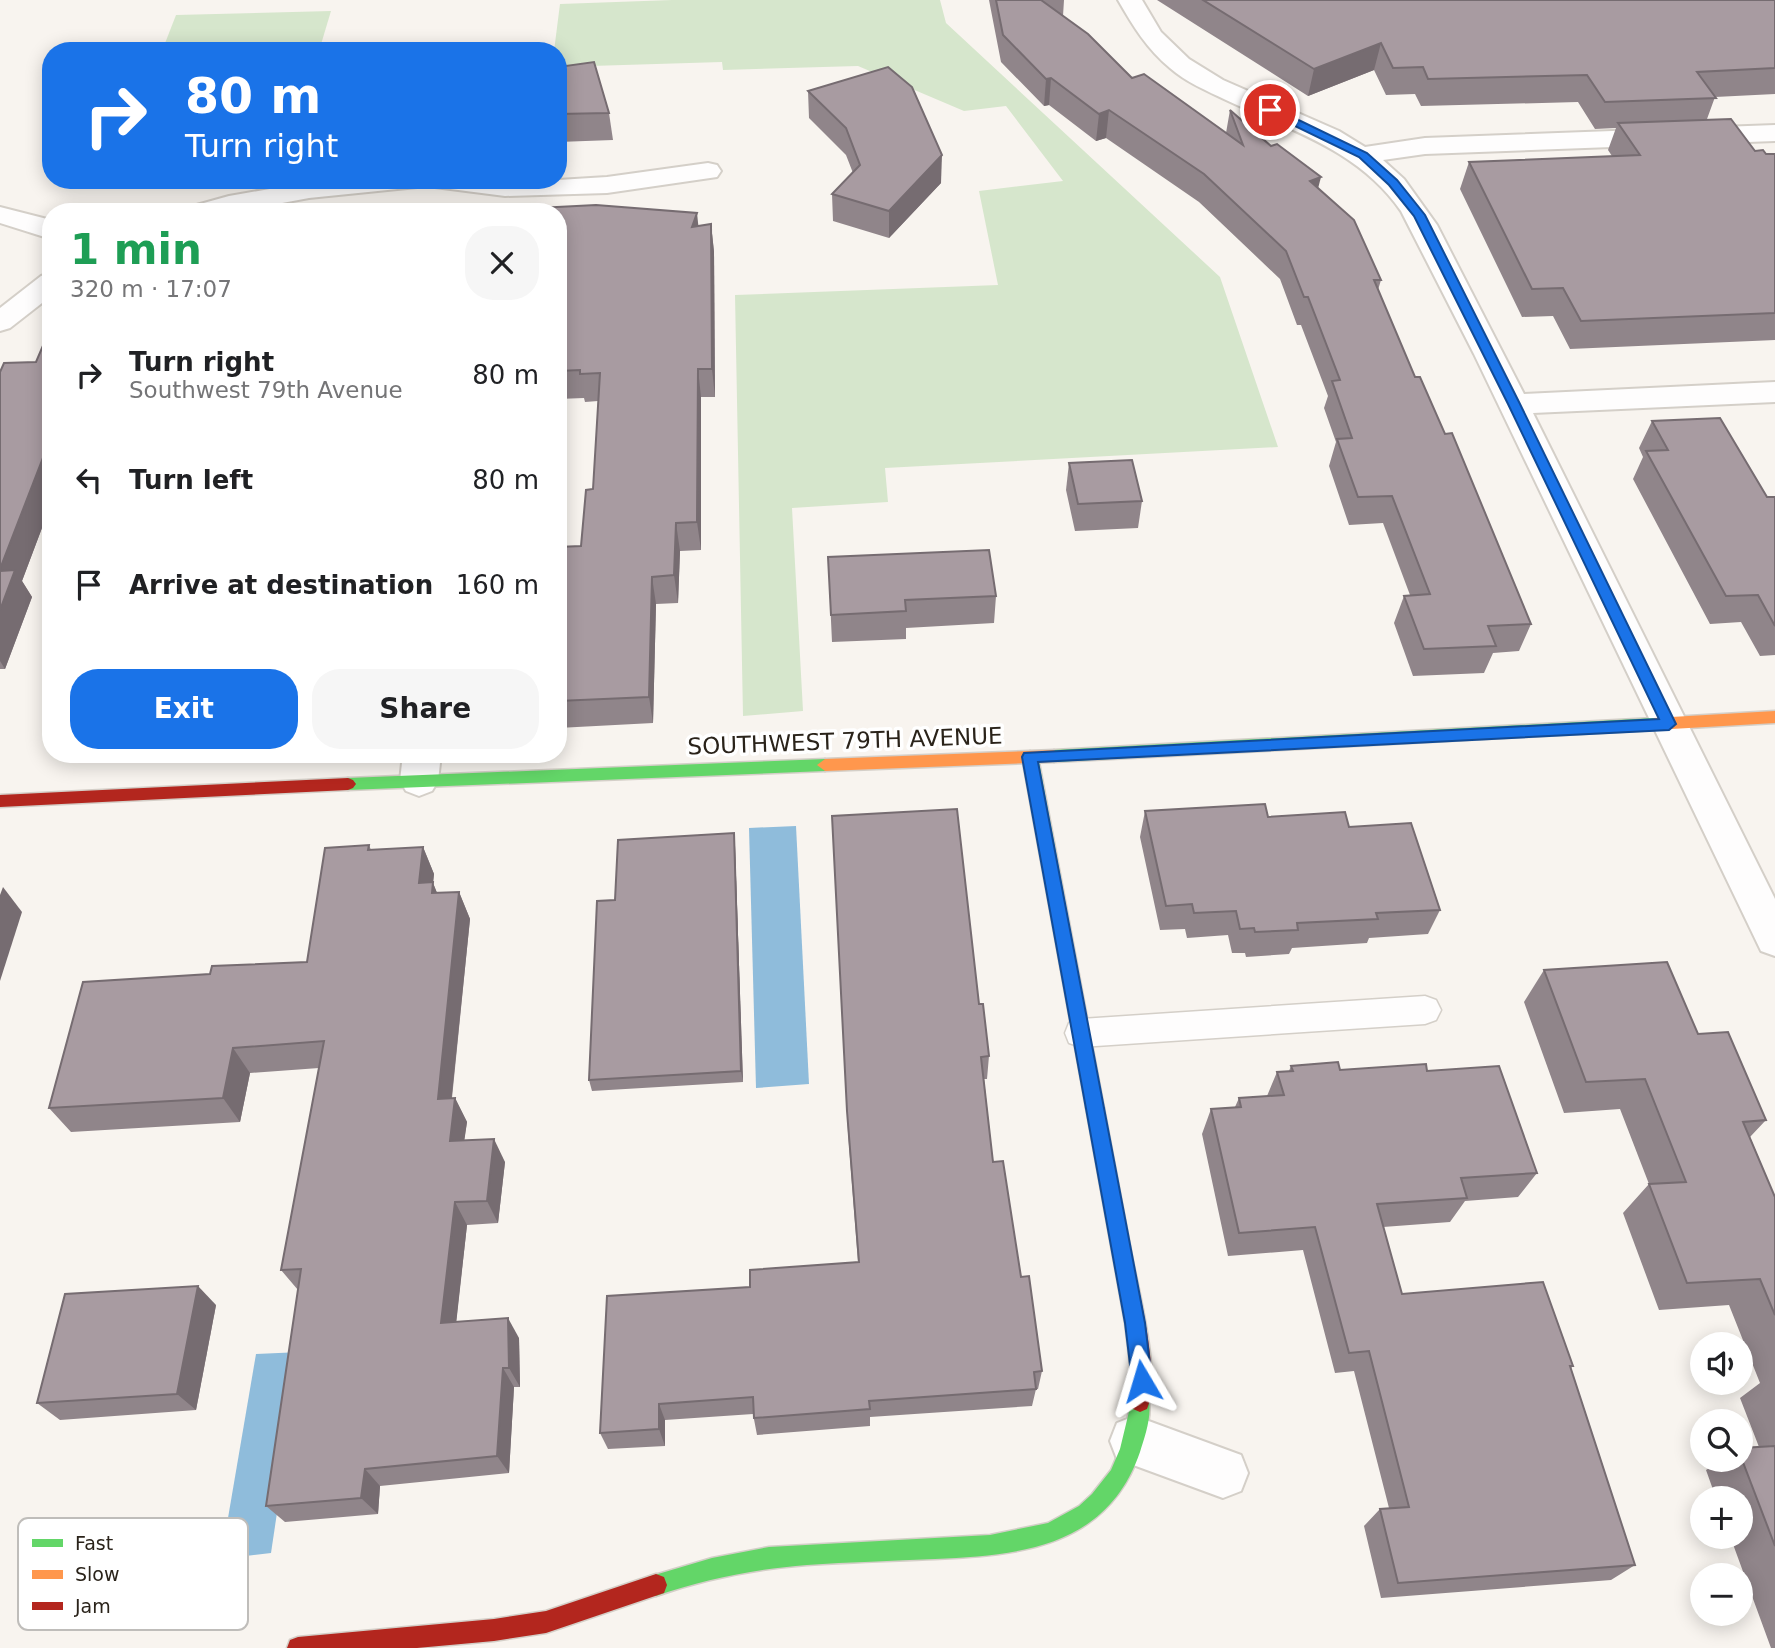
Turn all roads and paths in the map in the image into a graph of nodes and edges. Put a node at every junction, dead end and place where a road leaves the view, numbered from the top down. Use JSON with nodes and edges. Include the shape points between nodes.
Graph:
{"nodes":[{"id":1,"x":1130,"y":0,"type":"edge"},
{"id":2,"x":1775,"y":133,"type":"edge"},
{"id":3,"x":1363,"y":155,"type":"junction"},
{"id":4,"x":708,"y":171,"type":"dead end"},
{"id":5,"x":567,"y":186,"type":"edge"},
{"id":6,"x":320,"y":189,"type":"edge"},
{"id":7,"x":231,"y":203,"type":"edge"},
{"id":8,"x":0,"y":215,"type":"edge"},
{"id":9,"x":42,"y":226,"type":"edge"},
{"id":10,"x":42,"y":289,"type":"edge"},
{"id":11,"x":0,"y":322,"type":"edge"},
{"id":12,"x":1775,"y":392,"type":"edge"},
{"id":13,"x":1514,"y":404,"type":"junction"},
{"id":14,"x":1775,"y":717,"type":"edge"},
{"id":15,"x":1669,"y":724,"type":"junction"},
{"id":16,"x":1030,"y":757,"type":"junction"},
{"id":17,"x":421,"y":768,"type":"edge"},
{"id":18,"x":0,"y":801,"type":"edge"},
{"id":19,"x":1775,"y":939,"type":"edge"},
{"id":20,"x":1425,"y":1010,"type":"dead end"},
{"id":21,"x":1081,"y":1033,"type":"junction"},
{"id":22,"x":1135,"y":1441,"type":"junction"},
{"id":23,"x":1223,"y":1473,"type":"dead end"},
{"id":24,"x":298,"y":1648,"type":"edge"}],
"edges":[{"from":1,"to":3,"type":"street","via":[[1139,23],[1179,64]]},
{"from":2,"to":3,"type":"street","via":[[1425,146]]},
{"from":3,"to":13,"type":"street","via":[[1393,182],[1419,215]]},
{"from":4,"to":5,"type":"street"},
{"from":6,"to":7,"type":"street"},
{"from":8,"to":9,"type":"street"},
{"from":10,"to":11,"type":"street"},
{"from":12,"to":13,"type":"street"},
{"from":13,"to":15,"type":"street"},
{"from":14,"to":15,"type":"street","name":"SOUTHWEST 79TH AVENUE"},
{"from":15,"to":16,"type":"street","name":"SOUTHWEST 79TH AVENUE"},
{"from":15,"to":19,"type":"street"},
{"from":16,"to":17,"type":"street","name":"SOUTHWEST 79TH AVENUE"},
{"from":16,"to":21,"type":"street"},
{"from":17,"to":18,"type":"street","name":"SOUTHWEST 79TH AVENUE"},
{"from":20,"to":21,"type":"lane"},
{"from":21,"to":22,"type":"street","via":[[1135,1323],[1142,1381]]},
{"from":22,"to":23,"type":"street"},
{"from":22,"to":24,"type":"street","via":[[1116,1482],[1086,1513],[1051,1533],[1010,1544],[771,1558],[713,1566],[546,1622]]}]}
